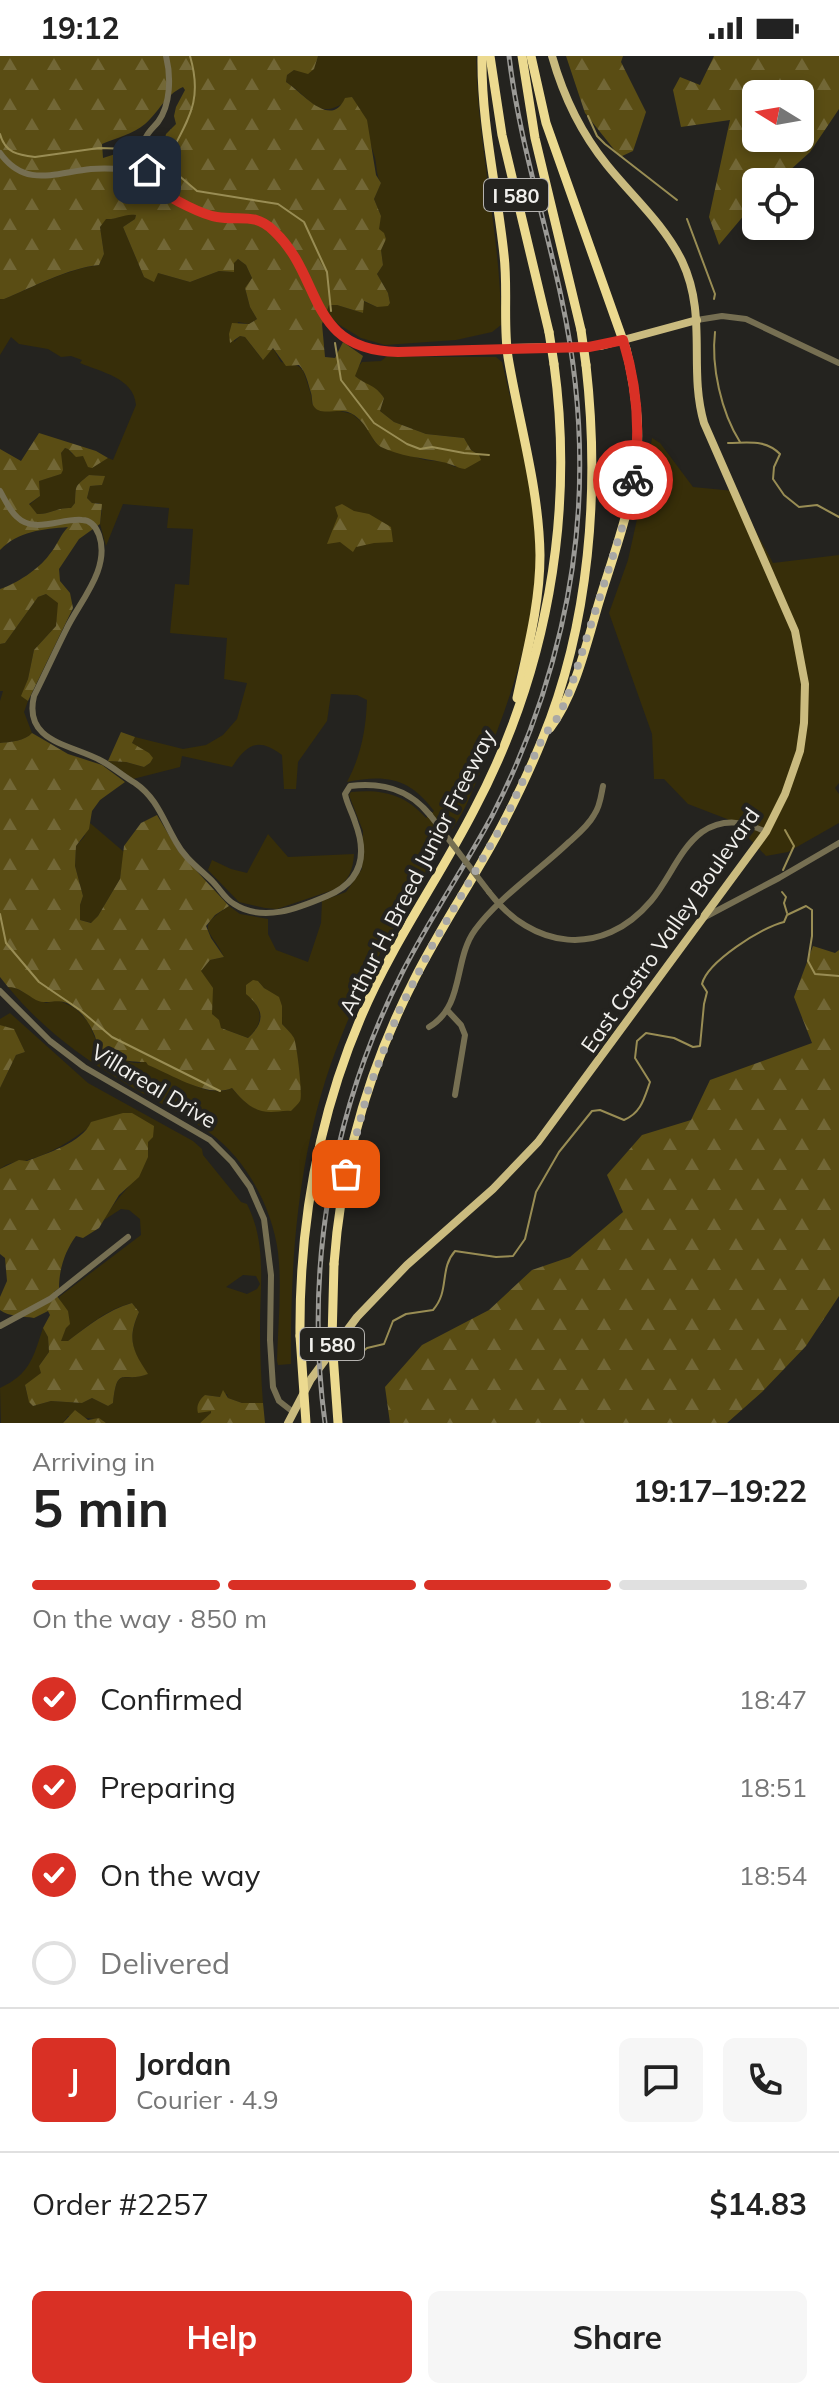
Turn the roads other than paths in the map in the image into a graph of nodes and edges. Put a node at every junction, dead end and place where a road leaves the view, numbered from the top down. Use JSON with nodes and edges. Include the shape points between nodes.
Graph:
{"nodes":[{"id":1,"x":166,"y":56,"type":"edge"},
{"id":2,"x":482,"y":56,"type":"edge"},
{"id":3,"x":490,"y":56,"type":"edge"},
{"id":4,"x":522,"y":56,"type":"edge"},
{"id":5,"x":531,"y":56,"type":"edge"},
{"id":6,"x":552,"y":56,"type":"edge"},
{"id":7,"x":0,"y":153,"type":"edge"},
{"id":8,"x":147,"y":170,"type":"junction"},
{"id":9,"x":697,"y":320,"type":"junction"},
{"id":10,"x":623,"y":340,"type":"junction"},
{"id":11,"x":507,"y":348,"type":"junction"},
{"id":12,"x":839,"y":363,"type":"edge"},
{"id":13,"x":0,"y":491,"type":"edge"},
{"id":14,"x":508,"y":736,"type":"junction"},
{"id":15,"x":543,"y":737,"type":"junction"},
{"id":16,"x":603,"y":786,"type":"dead end"},
{"id":17,"x":766,"y":832,"type":"junction"},
{"id":18,"x":839,"y":843,"type":"edge"},
{"id":19,"x":499,"y":905,"type":"junction"},
{"id":20,"x":705,"y":917,"type":"junction"},
{"id":21,"x":0,"y":991,"type":"edge"},
{"id":22,"x":447,"y":1010,"type":"junction"},
{"id":23,"x":429,"y":1027,"type":"dead end"},
{"id":24,"x":455,"y":1095,"type":"dead end"},
{"id":25,"x":128,"y":1237,"type":"dead end"},
{"id":26,"x":0,"y":1326,"type":"edge"},
{"id":27,"x":293,"y":1412,"type":"junction"},
{"id":28,"x":288,"y":1423,"type":"edge"},
{"id":29,"x":306,"y":1423,"type":"edge"},
{"id":30,"x":338,"y":1423,"type":"edge"}],
"edges":[{"from":1,"to":8,"type":"street","via":[[169,89],[162,115],[146,137],[153,154]]},
{"from":2,"to":11,"type":"highway","via":[[486,134],[505,262]]},
{"from":3,"to":14,"type":"highway","name":"Arthur H. Breed Junior Freeway","number":"I 580","bridge":true,"via":[[502,135],[549,332],[561,460],[555,554],[538,646]]},
{"from":4,"to":15,"type":"highway","name":"Arthur H. Breed Junior Freeway","number":"I 580","bridge":true,"via":[[535,138],[581,330],[593,464],[586,560],[568,655]]},
{"from":5,"to":10,"type":"highway","via":[[546,123]]},
{"from":6,"to":9,"type":"main road","name":"East Castro Valley Boulevard","via":[[590,142],[674,245],[689,278]]},
{"from":7,"to":8,"type":"street","via":[[25,175]]},
{"from":8,"to":11,"type":"street","via":[[162,190],[188,205],[215,217],[251,217],[271,229],[289,249],[324,317],[356,343],[390,352]]},
{"from":9,"to":10,"type":"main road"},
{"from":9,"to":12,"type":"street","via":[[746,319]]},
{"from":9,"to":17,"type":"main road","name":"East Castro Valley Boulevard","via":[[704,423],[795,631],[805,684],[800,751]]},
{"from":10,"to":11,"type":"main road","via":[[589,347]]},
{"from":10,"to":15,"type":"highway","via":[[637,412],[631,491],[577,670],[559,716]]},
{"from":11,"to":14,"type":"highway","via":[[540,552],[533,622]]},
{"from":13,"to":19,"type":"street","bridge":true,"via":[[15,516],[25,522],[85,520],[101,539],[100,567],[34,696],[35,725],[59,744],[100,760],[144,789],[182,853],[233,904],[278,913],[350,883],[361,847],[345,794],[350,786],[375,785],[414,799]]},
{"from":14,"to":29,"type":"highway","name":"Arthur H. Breed Junior Freeway","number":"I 580","bridge":true,"via":[[468,821],[381,974],[340,1073],[307,1210],[300,1336]]},
{"from":15,"to":30,"type":"highway","name":"Arthur H. Breed Junior Freeway","number":"I 580","bridge":true,"via":[[504,822],[420,967],[364,1103],[348,1162],[334,1264]]},
{"from":16,"to":19,"type":"street","via":[[588,824]]},
{"from":17,"to":19,"type":"street","via":[[740,822],[709,828],[691,843],[643,911],[595,937],[543,935]]},
{"from":17,"to":20,"type":"main road","name":"East Castro Valley Boulevard"},
{"from":18,"to":20,"type":"street"},
{"from":19,"to":22,"type":"street","via":[[467,943]]},
{"from":20,"to":27,"type":"main road","name":"East Castro Valley Boulevard","via":[[538,1142],[380,1291],[317,1370]]},
{"from":21,"to":27,"type":"street","name":"Villareal Drive","via":[[61,1050],[210,1140],[241,1174],[264,1219],[273,1387],[279,1401]]},
{"from":22,"to":23,"type":"street"},
{"from":22,"to":24,"type":"street","via":[[465,1035]]},
{"from":25,"to":26,"type":"street","via":[[50,1299]]},
{"from":27,"to":28,"type":"main road","name":"East Castro Valley Boulevard"}]}
